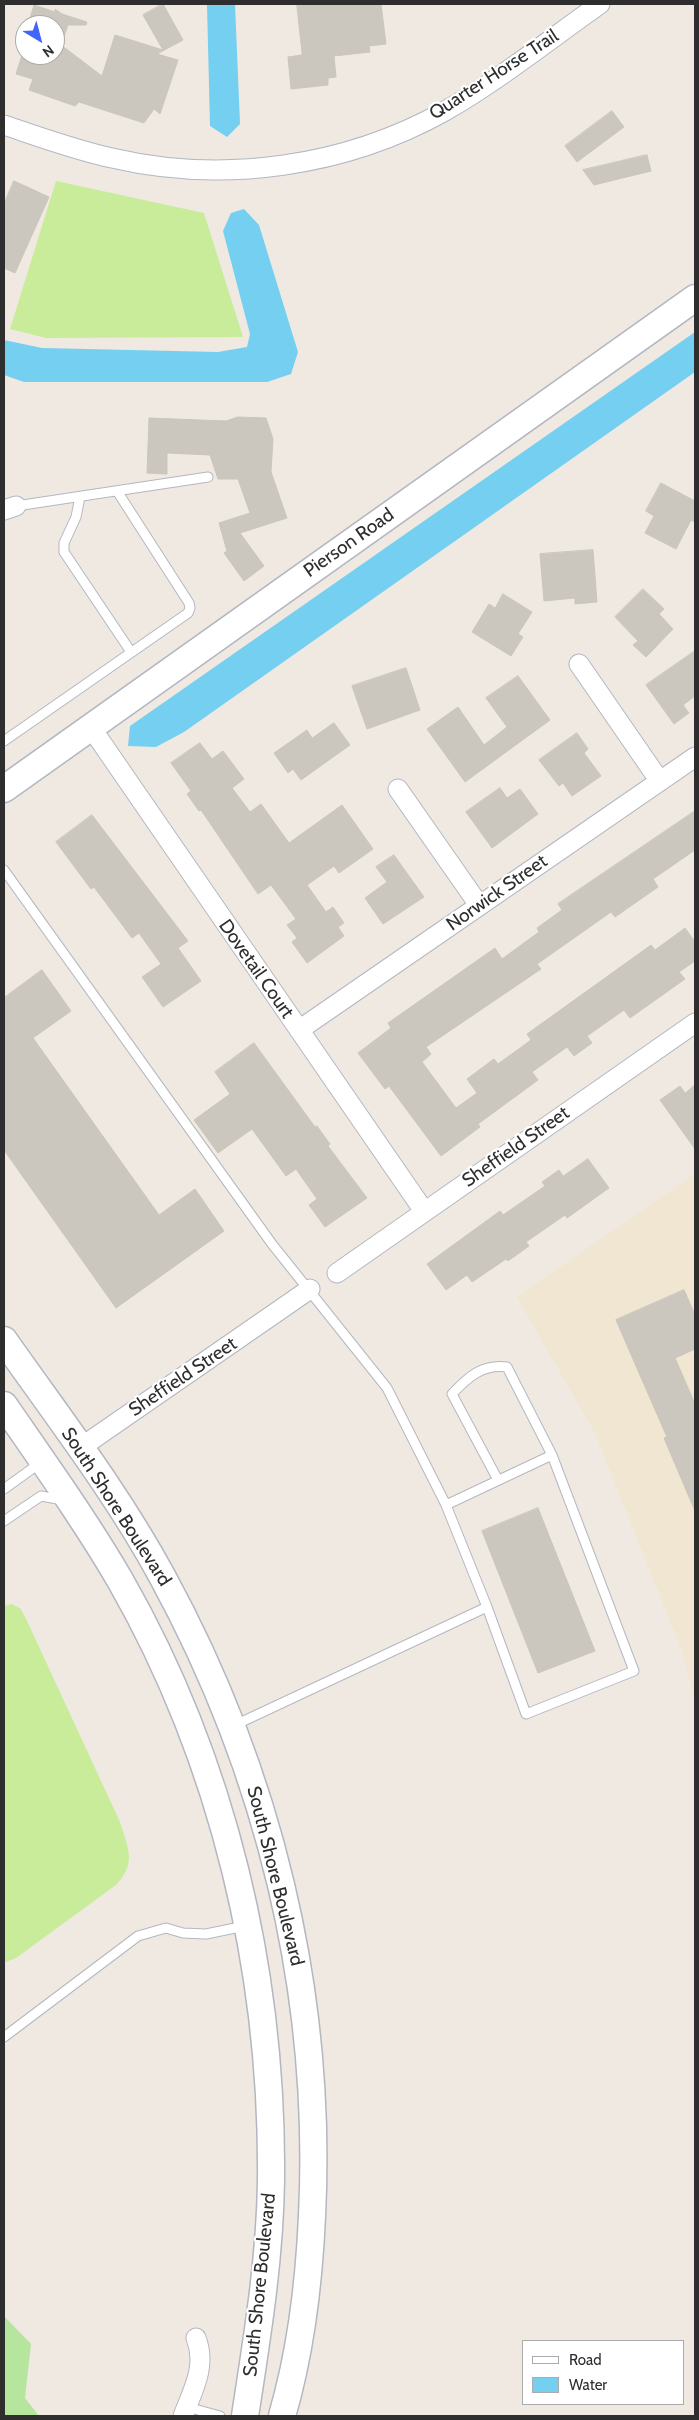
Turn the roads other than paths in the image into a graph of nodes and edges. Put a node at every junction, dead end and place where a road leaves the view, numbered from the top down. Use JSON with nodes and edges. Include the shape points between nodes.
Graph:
{"nodes":[{"id":1,"x":600,"y":4,"type":"edge"},
{"id":2,"x":4,"y":125,"type":"edge"},
{"id":3,"x":695,"y":298,"type":"edge"},
{"id":4,"x":208,"y":477,"type":"dead end"},
{"id":5,"x":117,"y":491,"type":"junction"},
{"id":6,"x":80,"y":496,"type":"junction"},
{"id":7,"x":10,"y":508,"type":"edge"},
{"id":8,"x":131,"y":652,"type":"junction"},
{"id":9,"x":579,"y":664,"type":"dead end"},
{"id":10,"x":90,"y":726,"type":"junction"},
{"id":11,"x":4,"y":741,"type":"edge"},
{"id":12,"x":695,"y":757,"type":"edge"},
{"id":13,"x":659,"y":780,"type":"junction"},
{"id":14,"x":4,"y":789,"type":"edge"},
{"id":15,"x":398,"y":789,"type":"dead end"},
{"id":16,"x":4,"y":870,"type":"edge"},
{"id":17,"x":479,"y":905,"type":"junction"},
{"id":18,"x":695,"y":1022,"type":"edge"},
{"id":19,"x":299,"y":1030,"type":"junction"},
{"id":20,"x":424,"y":1211,"type":"junction"},
{"id":21,"x":337,"y":1273,"type":"dead end"},
{"id":22,"x":310,"y":1289,"type":"junction"},
{"id":23,"x":4,"y":1340,"type":"edge"},
{"id":24,"x":4,"y":1405,"type":"edge"},
{"id":25,"x":18,"y":1426,"type":"junction"},
{"id":26,"x":80,"y":1448,"type":"junction"},
{"id":27,"x":552,"y":1455,"type":"junction"},
{"id":28,"x":43,"y":1461,"type":"junction"},
{"id":29,"x":498,"y":1480,"type":"junction"},
{"id":30,"x":4,"y":1489,"type":"edge"},
{"id":31,"x":111,"y":1493,"type":"junction"},
{"id":32,"x":71,"y":1502,"type":"junction"},
{"id":33,"x":446,"y":1505,"type":"junction"},
{"id":34,"x":4,"y":1521,"type":"edge"},
{"id":35,"x":487,"y":1608,"type":"junction"},
{"id":36,"x":232,"y":1726,"type":"junction"},
{"id":37,"x":248,"y":1926,"type":"junction"},
{"id":38,"x":4,"y":2036,"type":"edge"},
{"id":39,"x":196,"y":2338,"type":"dead end"},
{"id":40,"x":185,"y":2412,"type":"edge"},
{"id":41,"x":220,"y":2416,"type":"edge"},
{"id":42,"x":245,"y":2416,"type":"edge"},
{"id":43,"x":282,"y":2416,"type":"edge"}],
"edges":[{"from":1,"to":2,"type":"street","name":"Quarter Horse Trail","via":[[445,111],[371,144],[324,158],[244,170],[162,167],[82,151]]},
{"from":3,"to":10,"type":"street","name":"Pierson Road"},
{"from":4,"to":5,"type":"lane"},
{"from":5,"to":6,"type":"lane"},
{"from":5,"to":8,"type":"lane","via":[[190,608],[188,613]]},
{"from":6,"to":7,"type":"lane"},
{"from":6,"to":8,"type":"lane","via":[[64,552]]},
{"from":8,"to":11,"type":"lane"},
{"from":9,"to":13,"type":"street"},
{"from":10,"to":14,"type":"street","name":"Pierson Road"},
{"from":10,"to":19,"type":"street","name":"Dovetail Court"},
{"from":12,"to":13,"type":"street","name":"Norwick Street"},
{"from":13,"to":17,"type":"street","name":"Norwick Street"},
{"from":15,"to":17,"type":"street"},
{"from":16,"to":22,"type":"lane","via":[[272,1244]]},
{"from":17,"to":19,"type":"street","name":"Norwick Street"},
{"from":18,"to":20,"type":"street","name":"Sheffield Street"},
{"from":19,"to":20,"type":"street","name":"Dovetail Court"},
{"from":20,"to":21,"type":"street","name":"Sheffield Street"},
{"from":22,"to":26,"type":"street","name":"Sheffield Street"},
{"from":22,"to":33,"type":"lane","via":[[387,1388]]},
{"from":23,"to":26,"type":"street","name":"South Shore Boulevard"},
{"from":24,"to":25,"type":"street","name":"South Shore Boulevard"},
{"from":25,"to":26,"type":"street","via":[[52,1447],[63,1450]]},
{"from":25,"to":28,"type":"street","name":"South Shore Boulevard"},
{"from":26,"to":31,"type":"street","name":"South Shore Boulevard"},
{"from":27,"to":29,"type":"lane"},
{"from":27,"to":29,"type":"lane","via":[[506,1367],[492,1366],[466,1378],[452,1394]]},
{"from":27,"to":35,"type":"lane","via":[[634,1672],[526,1714]]},
{"from":28,"to":30,"type":"lane"},
{"from":28,"to":31,"type":"street","via":[[58,1461],[72,1467]]},
{"from":28,"to":32,"type":"street","name":"South Shore Boulevard"},
{"from":29,"to":33,"type":"lane"},
{"from":31,"to":36,"type":"street","name":"South Shore Boulevard","via":[[186,1620]]},
{"from":32,"to":34,"type":"lane","via":[[41,1496]]},
{"from":32,"to":37,"type":"street","name":"South Shore Boulevard","via":[[121,1582],[171,1682],[214,1794]]},
{"from":33,"to":35,"type":"lane"},
{"from":35,"to":36,"type":"lane"},
{"from":36,"to":43,"type":"street","name":"South Shore Boulevard","via":[[268,1831],[287,1907],[308,2045],[314,2185],[310,2254],[294,2376]]},
{"from":37,"to":38,"type":"lane","via":[[206,1934],[166,1928],[138,1936]]},
{"from":37,"to":42,"type":"street","name":"South Shore Boulevard","via":[[266,2045],[271,2182],[262,2302]]},
{"from":39,"to":40,"type":"street","via":[[200,2350],[200,2371]]},
{"from":40,"to":41,"type":"lane"}]}
